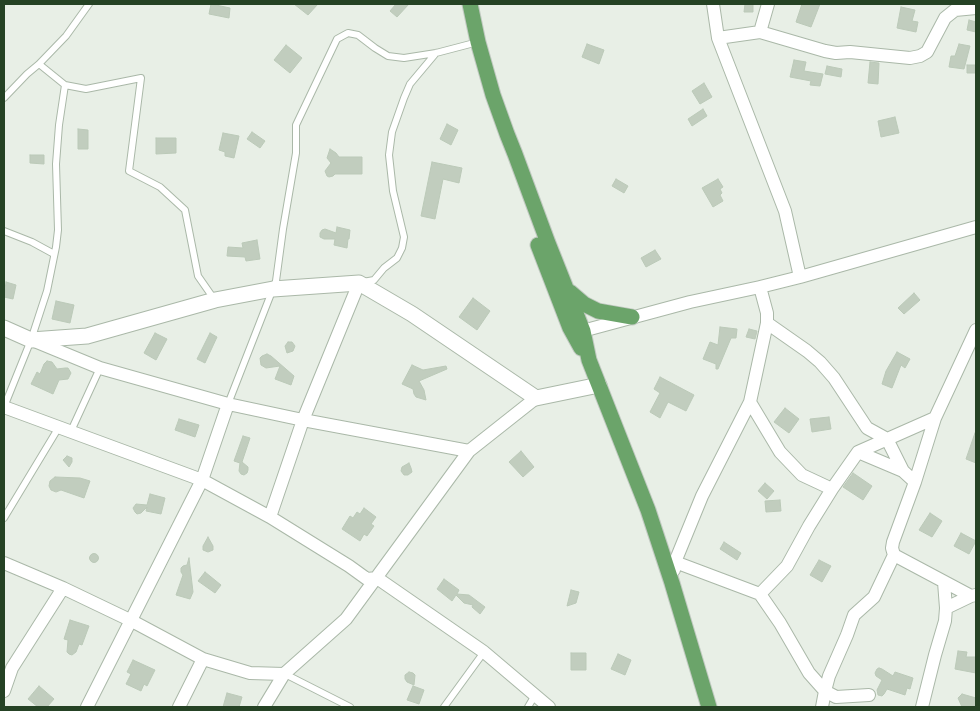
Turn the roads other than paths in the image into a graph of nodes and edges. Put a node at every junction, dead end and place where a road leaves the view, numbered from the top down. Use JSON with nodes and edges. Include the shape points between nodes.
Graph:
{"nodes":[{"id":1,"x":89,"y":4,"type":"edge"},
{"id":2,"x":470,"y":4,"type":"edge"},
{"id":3,"x":713,"y":4,"type":"edge"},
{"id":4,"x":768,"y":4,"type":"edge"},
{"id":5,"x":956,"y":7,"type":"edge"},
{"id":6,"x":976,"y":8,"type":"edge"},
{"id":7,"x":760,"y":32,"type":"junction"},
{"id":8,"x":718,"y":38,"type":"junction"},
{"id":9,"x":478,"y":42,"type":"junction"},
{"id":10,"x":436,"y":53,"type":"junction"},
{"id":11,"x":39,"y":64,"type":"junction"},
{"id":12,"x":65,"y":85,"type":"junction"},
{"id":13,"x":4,"y":98,"type":"edge"},
{"id":14,"x":507,"y":134,"type":"junction"},
{"id":15,"x":976,"y":227,"type":"edge"},
{"id":16,"x":4,"y":230,"type":"edge"},
{"id":17,"x":54,"y":254,"type":"junction"},
{"id":18,"x":800,"y":277,"type":"junction"},
{"id":19,"x":359,"y":283,"type":"junction"},
{"id":20,"x":760,"y":287,"type":"junction"},
{"id":21,"x":273,"y":289,"type":"junction"},
{"id":22,"x":567,"y":289,"type":"junction"},
{"id":23,"x":215,"y":300,"type":"junction"},
{"id":24,"x":632,"y":317,"type":"junction"},
{"id":25,"x":767,"y":323,"type":"junction"},
{"id":26,"x":4,"y":328,"type":"edge"},
{"id":27,"x":976,"y":330,"type":"edge"},
{"id":28,"x":578,"y":332,"type":"junction"},
{"id":29,"x":31,"y":340,"type":"junction"},
{"id":30,"x":100,"y":368,"type":"junction"},
{"id":31,"x":599,"y":385,"type":"junction"},
{"id":32,"x":536,"y":398,"type":"junction"},
{"id":33,"x":750,"y":402,"type":"junction"},
{"id":34,"x":228,"y":404,"type":"junction"},
{"id":35,"x":4,"y":407,"type":"edge"},
{"id":36,"x":935,"y":418,"type":"junction"},
{"id":37,"x":303,"y":420,"type":"junction"},
{"id":38,"x":65,"y":429,"type":"junction"},
{"id":39,"x":887,"y":439,"type":"junction"},
{"id":40,"x":469,"y":451,"type":"junction"},
{"id":41,"x":858,"y":452,"type":"junction"},
{"id":42,"x":904,"y":470,"type":"junction"},
{"id":43,"x":202,"y":480,"type":"junction"},
{"id":44,"x":915,"y":482,"type":"junction"},
{"id":45,"x":832,"y":489,"type":"junction"},
{"id":46,"x":270,"y":516,"type":"junction"},
{"id":47,"x":4,"y":518,"type":"edge"},
{"id":48,"x":894,"y":555,"type":"junction"},
{"id":49,"x":675,"y":562,"type":"junction"},
{"id":50,"x":4,"y":563,"type":"edge"},
{"id":51,"x":377,"y":578,"type":"junction"},
{"id":52,"x":944,"y":582,"type":"junction"},
{"id":53,"x":672,"y":583,"type":"junction"},
{"id":54,"x":63,"y":588,"type":"junction"},
{"id":55,"x":760,"y":594,"type":"junction"},
{"id":56,"x":974,"y":595,"type":"edge"},
{"id":57,"x":946,"y":608,"type":"junction"},
{"id":58,"x":132,"y":621,"type":"junction"},
{"id":59,"x":484,"y":652,"type":"junction"},
{"id":60,"x":203,"y":660,"type":"junction"},
{"id":61,"x":284,"y":674,"type":"junction"},
{"id":62,"x":4,"y":690,"type":"edge"},
{"id":63,"x":825,"y":691,"type":"junction"},
{"id":64,"x":535,"y":695,"type":"junction"},
{"id":65,"x":869,"y":695,"type":"dead end"},
{"id":66,"x":88,"y":707,"type":"edge"},
{"id":67,"x":180,"y":707,"type":"edge"},
{"id":68,"x":264,"y":707,"type":"edge"},
{"id":69,"x":350,"y":707,"type":"edge"},
{"id":70,"x":444,"y":707,"type":"edge"},
{"id":71,"x":528,"y":707,"type":"edge"},
{"id":72,"x":549,"y":707,"type":"edge"},
{"id":73,"x":709,"y":707,"type":"edge"},
{"id":74,"x":822,"y":707,"type":"edge"},
{"id":75,"x":922,"y":707,"type":"edge"}],
"edges":[{"from":1,"to":11,"type":"lane","via":[[66,36]]},
{"from":2,"to":9,"type":"main road"},
{"from":3,"to":8,"type":"street"},
{"from":4,"to":7,"type":"street"},
{"from":5,"to":6,"type":"street"},
{"from":5,"to":7,"type":"street","via":[[945,18],[927,52],[910,58],[824,51]]},
{"from":7,"to":8,"type":"street"},
{"from":8,"to":18,"type":"street","via":[[785,211]]},
{"from":9,"to":10,"type":"lane"},
{"from":9,"to":14,"type":"main road"},
{"from":10,"to":19,"type":"lane","via":[[410,84],[392,132],[389,155],[404,238],[402,248],[397,258],[374,280]]},
{"from":10,"to":21,"type":"lane","via":[[404,58],[388,56],[358,35],[348,33],[337,39],[296,125],[296,153]]},
{"from":11,"to":12,"type":"lane"},
{"from":11,"to":13,"type":"lane"},
{"from":12,"to":17,"type":"lane","via":[[56,164],[58,230]]},
{"from":12,"to":23,"type":"lane","via":[[86,89],[141,78],[129,171],[160,187],[184,210],[198,276]]},
{"from":14,"to":22,"type":"main road"},
{"from":14,"to":28,"type":"main road","via":[[509,157],[544,260]]},
{"from":15,"to":18,"type":"street"},
{"from":16,"to":17,"type":"lane"},
{"from":17,"to":29,"type":"lane","via":[[47,291]]},
{"from":18,"to":20,"type":"street"},
{"from":19,"to":21,"type":"street"},
{"from":19,"to":32,"type":"street","via":[[412,314]]},
{"from":19,"to":37,"type":"street"},
{"from":20,"to":24,"type":"street"},
{"from":20,"to":25,"type":"street"},
{"from":21,"to":23,"type":"street"},
{"from":21,"to":34,"type":"lane"},
{"from":22,"to":24,"type":"main road","via":[[598,311]]},
{"from":22,"to":28,"type":"main road"},
{"from":23,"to":29,"type":"street","via":[[87,336]]},
{"from":24,"to":28,"type":"street"},
{"from":25,"to":33,"type":"street"},
{"from":25,"to":39,"type":"street","via":[[820,362],[867,428]]},
{"from":26,"to":29,"type":"street"},
{"from":27,"to":36,"type":"street"},
{"from":28,"to":31,"type":"main road","via":[[581,349]]},
{"from":29,"to":30,"type":"street"},
{"from":29,"to":35,"type":"lane"},
{"from":30,"to":34,"type":"street"},
{"from":30,"to":38,"type":"lane"},
{"from":31,"to":32,"type":"street"},
{"from":31,"to":53,"type":"main road","via":[[648,510]]},
{"from":32,"to":40,"type":"street"},
{"from":33,"to":45,"type":"street","via":[[780,452],[802,475]]},
{"from":33,"to":49,"type":"street","via":[[702,496]]},
{"from":34,"to":37,"type":"street"},
{"from":34,"to":43,"type":"street"},
{"from":35,"to":38,"type":"street"},
{"from":36,"to":39,"type":"street"},
{"from":36,"to":44,"type":"street"},
{"from":37,"to":40,"type":"street"},
{"from":37,"to":46,"type":"street"},
{"from":38,"to":43,"type":"street"},
{"from":38,"to":47,"type":"lane"},
{"from":39,"to":41,"type":"street"},
{"from":39,"to":42,"type":"street"},
{"from":40,"to":51,"type":"street"},
{"from":41,"to":42,"type":"street"},
{"from":41,"to":45,"type":"street"},
{"from":42,"to":44,"type":"street"},
{"from":43,"to":46,"type":"street"},
{"from":43,"to":58,"type":"street"},
{"from":44,"to":48,"type":"street","via":[[893,542]]},
{"from":45,"to":55,"type":"street","via":[[787,566]]},
{"from":46,"to":51,"type":"street","via":[[367,579]]},
{"from":48,"to":52,"type":"street"},
{"from":48,"to":63,"type":"street","via":[[874,597],[854,615]]},
{"from":49,"to":53,"type":"street"},
{"from":49,"to":55,"type":"street"},
{"from":50,"to":54,"type":"street"},
{"from":51,"to":59,"type":"street"},
{"from":51,"to":61,"type":"street","via":[[346,618]]},
{"from":52,"to":56,"type":"street"},
{"from":52,"to":57,"type":"street"},
{"from":53,"to":73,"type":"main road"},
{"from":54,"to":58,"type":"street"},
{"from":54,"to":62,"type":"street","via":[[12,668]]},
{"from":55,"to":63,"type":"street","via":[[809,673]]},
{"from":56,"to":57,"type":"street"},
{"from":57,"to":75,"type":"street"},
{"from":58,"to":60,"type":"street"},
{"from":58,"to":66,"type":"street"},
{"from":59,"to":64,"type":"street"},
{"from":59,"to":70,"type":"lane"},
{"from":60,"to":61,"type":"street","via":[[250,673]]},
{"from":60,"to":67,"type":"street"},
{"from":61,"to":68,"type":"street"},
{"from":61,"to":69,"type":"lane"},
{"from":63,"to":65,"type":"street","via":[[836,697]]},
{"from":63,"to":74,"type":"street"},
{"from":64,"to":71,"type":"lane"},
{"from":64,"to":72,"type":"street"}]}
